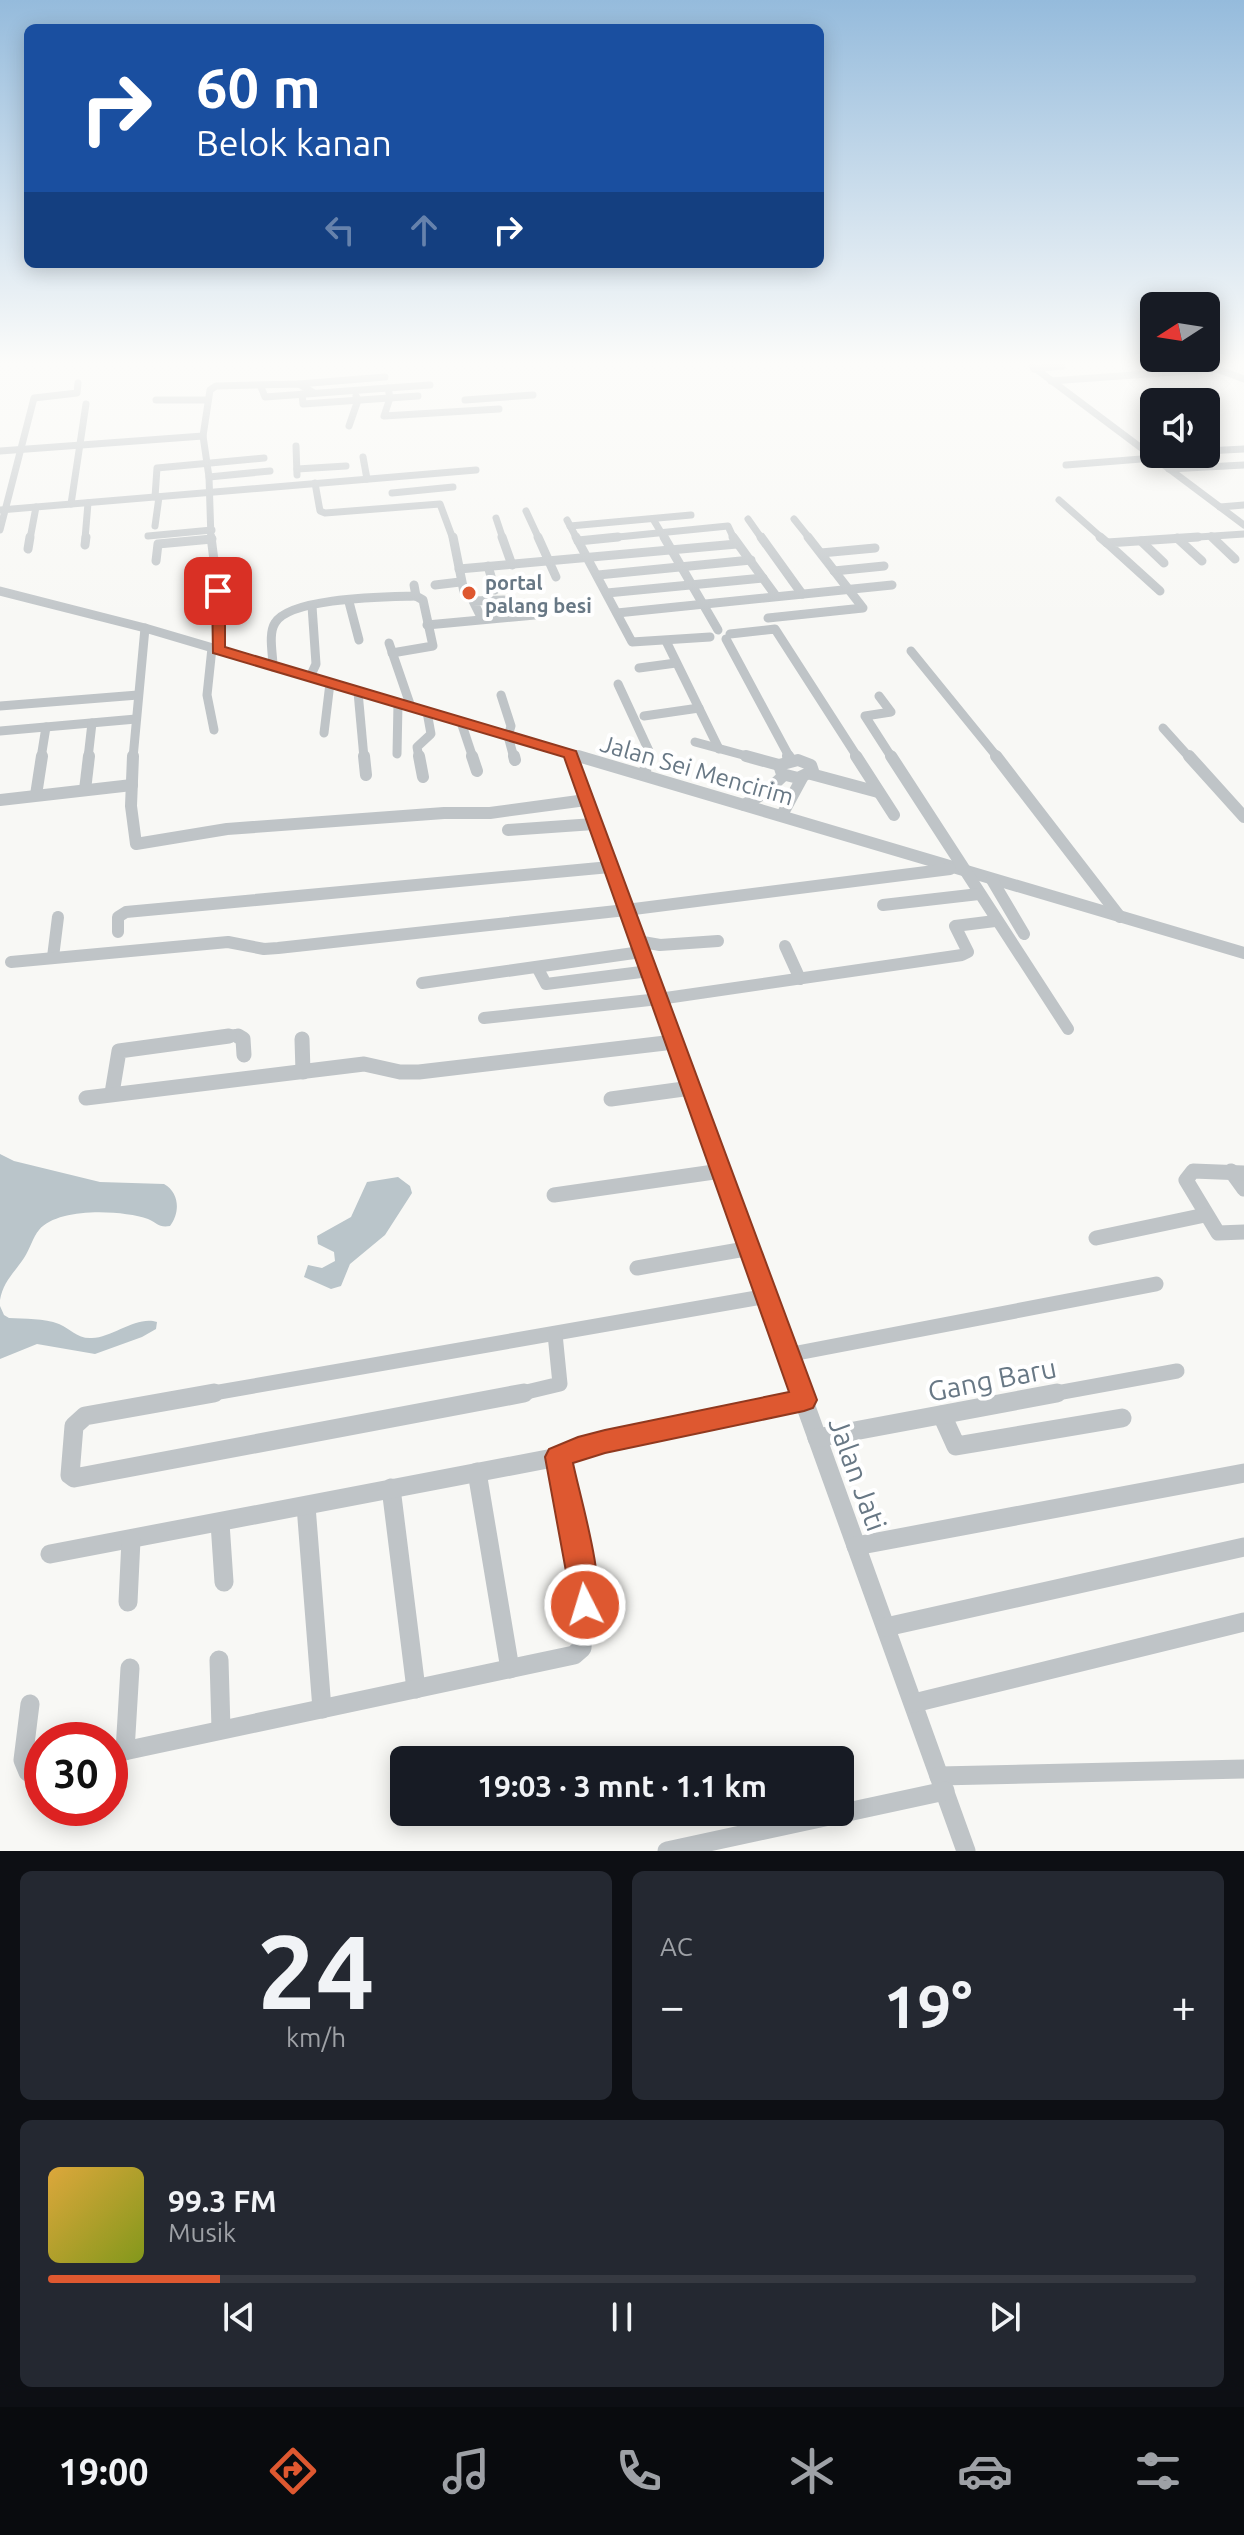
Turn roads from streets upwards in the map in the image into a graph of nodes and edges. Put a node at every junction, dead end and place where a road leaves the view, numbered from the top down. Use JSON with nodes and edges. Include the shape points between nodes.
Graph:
{"nodes":[{"id":1,"x":18,"y":452,"type":"edge"},
{"id":2,"x":79,"y":452,"type":"edge"},
{"id":3,"x":205,"y":452,"type":"edge"},
{"id":4,"x":296,"y":452,"type":"edge"},
{"id":5,"x":1140,"y":456,"type":"edge"},
{"id":6,"x":363,"y":457,"type":"dead end"},
{"id":7,"x":264,"y":458,"type":"dead end"},
{"id":8,"x":207,"y":463,"type":"junction"},
{"id":9,"x":1066,"y":465,"type":"dead end"},
{"id":10,"x":1244,"y":465,"type":"edge"},
{"id":11,"x":346,"y":466,"type":"dead end"},
{"id":12,"x":297,"y":469,"type":"junction"},
{"id":13,"x":1169,"y":469,"type":"joint"},
{"id":14,"x":476,"y":470,"type":"dead end"},
{"id":15,"x":270,"y":471,"type":"dead end"},
{"id":16,"x":447,"y":472,"type":"junction"},
{"id":17,"x":209,"y":477,"type":"junction"},
{"id":18,"x":387,"y":477,"type":"junction"},
{"id":19,"x":367,"y":479,"type":"junction"},
{"id":20,"x":315,"y":483,"type":"junction"},
{"id":21,"x":298,"y":485,"type":"junction"},
{"id":22,"x":453,"y":487,"type":"junction"},
{"id":23,"x":4,"y":491,"type":"edge"},
{"id":24,"x":209,"y":493,"type":"junction"},
{"id":25,"x":392,"y":493,"type":"junction"},
{"id":26,"x":157,"y":497,"type":"junction"},
{"id":27,"x":459,"y":498,"type":"dead end"},
{"id":28,"x":1059,"y":500,"type":"dead end"},
{"id":29,"x":88,"y":503,"type":"junction"},
{"id":30,"x":71,"y":504,"type":"junction"},
{"id":31,"x":1244,"y":505,"type":"edge"},
{"id":32,"x":397,"y":506,"type":"junction"},
{"id":33,"x":36,"y":507,"type":"junction"},
{"id":34,"x":1220,"y":507,"type":"junction"},
{"id":35,"x":1,"y":510,"type":"edge"},
{"id":36,"x":526,"y":511,"type":"dead end"},
{"id":37,"x":691,"y":515,"type":"dead end"},
{"id":38,"x":496,"y":518,"type":"dead end"},
{"id":39,"x":653,"y":519,"type":"junction"},
{"id":40,"x":748,"y":519,"type":"dead end"},
{"id":41,"x":794,"y":519,"type":"dead end"},
{"id":42,"x":1244,"y":525,"type":"edge"},
{"id":43,"x":155,"y":526,"type":"dead end"},
{"id":44,"x":0,"y":530,"type":"edge"},
{"id":45,"x":661,"y":532,"type":"junction"},
{"id":46,"x":1244,"y":534,"type":"edge"},
{"id":47,"x":212,"y":535,"type":"junction"},
{"id":48,"x":148,"y":536,"type":"dead end"},
{"id":49,"x":1211,"y":536,"type":"junction"},
{"id":50,"x":1177,"y":538,"type":"junction"},
{"id":51,"x":578,"y":541,"type":"junction"},
{"id":52,"x":1141,"y":541,"type":"junction"},
{"id":53,"x":1107,"y":543,"type":"junction"},
{"id":54,"x":737,"y":544,"type":"junction"},
{"id":55,"x":85,"y":545,"type":"dead end"},
{"id":56,"x":875,"y":548,"type":"dead end"},
{"id":57,"x":28,"y":549,"type":"dead end"},
{"id":58,"x":670,"y":549,"type":"junction"},
{"id":59,"x":821,"y":553,"type":"junction"},
{"id":60,"x":587,"y":556,"type":"junction"},
{"id":61,"x":1235,"y":559,"type":"dead end"},
{"id":62,"x":549,"y":560,"type":"junction"},
{"id":63,"x":751,"y":560,"type":"junction"},
{"id":64,"x":156,"y":561,"type":"dead end"},
{"id":65,"x":1202,"y":561,"type":"dead end"},
{"id":66,"x":1164,"y":563,"type":"dead end"},
{"id":67,"x":516,"y":564,"type":"junction"},
{"id":68,"x":488,"y":566,"type":"junction"},
{"id":69,"x":680,"y":566,"type":"junction"},
{"id":70,"x":884,"y":566,"type":"dead end"},
{"id":71,"x":459,"y":569,"type":"junction"},
{"id":72,"x":834,"y":571,"type":"junction"},
{"id":73,"x":598,"y":575,"type":"junction"},
{"id":74,"x":556,"y":577,"type":"dead end"},
{"id":75,"x":763,"y":578,"type":"junction"},
{"id":76,"x":524,"y":579,"type":"dead end"},
{"id":77,"x":460,"y":582,"type":"junction"},
{"id":78,"x":435,"y":585,"type":"dead end"},
{"id":79,"x":690,"y":585,"type":"junction"},
{"id":80,"x":892,"y":585,"type":"dead end"},
{"id":81,"x":848,"y":589,"type":"junction"},
{"id":82,"x":495,"y":590,"type":"dead end"},
{"id":83,"x":0,"y":591,"type":"edge"},
{"id":84,"x":1160,"y":591,"type":"dead end"},
{"id":85,"x":464,"y":592,"type":"dead end"},
{"id":86,"x":607,"y":593,"type":"junction"},
{"id":87,"x":802,"y":594,"type":"junction"},
{"id":88,"x":776,"y":596,"type":"junction"},
{"id":89,"x":756,"y":598,"type":"junction"},
{"id":90,"x":504,"y":600,"type":"dead end"},
{"id":91,"x":349,"y":602,"type":"junction"},
{"id":92,"x":702,"y":604,"type":"junction"},
{"id":93,"x":312,"y":606,"type":"junction"},
{"id":94,"x":863,"y":608,"type":"junction"},
{"id":95,"x":617,"y":613,"type":"junction"},
{"id":96,"x":535,"y":615,"type":"dead end"},
{"id":97,"x":768,"y":618,"type":"junction"},
{"id":98,"x":871,"y":618,"type":"dead end"},
{"id":99,"x":482,"y":619,"type":"junction"},
{"id":100,"x":427,"y":625,"type":"junction"},
{"id":101,"x":145,"y":628,"type":"junction"},
{"id":102,"x":775,"y":629,"type":"junction"},
{"id":103,"x":714,"y":633,"type":"junction"},
{"id":104,"x":728,"y":636,"type":"junction"},
{"id":105,"x":359,"y":640,"type":"dead end"},
{"id":106,"x":666,"y":641,"type":"junction"},
{"id":107,"x":215,"y":649,"type":"junction"},
{"id":108,"x":911,"y":651,"type":"dead end"},
{"id":109,"x":676,"y":663,"type":"junction"},
{"id":110,"x":273,"y":667,"type":"junction"},
{"id":111,"x":639,"y":668,"type":"dead end"},
{"id":112,"x":310,"y":677,"type":"junction"},
{"id":113,"x":330,"y":683,"type":"junction"},
{"id":114,"x":618,"y":684,"type":"dead end"},
{"id":115,"x":358,"y":692,"type":"junction"},
{"id":116,"x":138,"y":695,"type":"junction"},
{"id":117,"x":501,"y":695,"type":"dead end"},
{"id":118,"x":879,"y":696,"type":"dead end"},
{"id":119,"x":398,"y":703,"type":"junction"},
{"id":120,"x":0,"y":706,"type":"edge"},
{"id":121,"x":411,"y":707,"type":"junction"},
{"id":122,"x":699,"y":708,"type":"junction"},
{"id":123,"x":427,"y":712,"type":"junction"},
{"id":124,"x":644,"y":716,"type":"dead end"},
{"id":125,"x":136,"y":719,"type":"junction"},
{"id":126,"x":461,"y":722,"type":"junction"},
{"id":127,"x":92,"y":723,"type":"junction"},
{"id":128,"x":46,"y":727,"type":"junction"},
{"id":129,"x":1163,"y":728,"type":"dead end"},
{"id":130,"x":214,"y":730,"type":"dead end"},
{"id":131,"x":1,"y":731,"type":"edge"},
{"id":132,"x":324,"y":733,"type":"dead end"},
{"id":133,"x":508,"y":736,"type":"junction"},
{"id":134,"x":695,"y":742,"type":"dead end"},
{"id":135,"x":0,"y":745,"type":"edge"},
{"id":136,"x":719,"y":749,"type":"junction"},
{"id":137,"x":397,"y":754,"type":"dead end"},
{"id":138,"x":570,"y":754,"type":"junction"},
{"id":139,"x":790,"y":759,"type":"junction"},
{"id":140,"x":515,"y":760,"type":"dead end"},
{"id":141,"x":781,"y":770,"type":"junction"},
{"id":142,"x":477,"y":771,"type":"dead end"},
{"id":143,"x":644,"y":774,"type":"junction"},
{"id":144,"x":366,"y":775,"type":"dead end"},
{"id":145,"x":807,"y":776,"type":"junction"},
{"id":146,"x":423,"y":777,"type":"dead end"},
{"id":147,"x":132,"y":785,"type":"junction"},
{"id":148,"x":85,"y":790,"type":"junction"},
{"id":149,"x":766,"y":792,"type":"junction"},
{"id":150,"x":878,"y":792,"type":"junction"},
{"id":151,"x":36,"y":795,"type":"junction"},
{"id":152,"x":788,"y":799,"type":"junction"},
{"id":153,"x":0,"y":800,"type":"edge"},
{"id":154,"x":586,"y":800,"type":"junction"},
{"id":155,"x":744,"y":805,"type":"junction"},
{"id":156,"x":782,"y":815,"type":"junction"},
{"id":157,"x":894,"y":815,"type":"dead end"},
{"id":158,"x":1244,"y":817,"type":"edge"},
{"id":159,"x":594,"y":824,"type":"junction"},
{"id":160,"x":508,"y":830,"type":"dead end"},
{"id":161,"x":610,"y":867,"type":"junction"},
{"id":162,"x":960,"y":870,"type":"junction"},
{"id":163,"x":992,"y":880,"type":"junction"},
{"id":164,"x":979,"y":894,"type":"junction"},
{"id":165,"x":883,"y":905,"type":"dead end"},
{"id":166,"x":626,"y":910,"type":"junction"},
{"id":167,"x":58,"y":917,"type":"dead end"},
{"id":168,"x":1120,"y":917,"type":"junction"},
{"id":169,"x":995,"y":921,"type":"junction"},
{"id":170,"x":118,"y":932,"type":"dead end"},
{"id":171,"x":1024,"y":934,"type":"dead end"},
{"id":172,"x":718,"y":941,"type":"dead end"},
{"id":173,"x":639,"y":946,"type":"junction"},
{"id":174,"x":785,"y":946,"type":"dead end"},
{"id":175,"x":1244,"y":953,"type":"edge"},
{"id":176,"x":53,"y":957,"type":"junction"},
{"id":177,"x":11,"y":962,"type":"dead end"},
{"id":178,"x":537,"y":967,"type":"junction"},
{"id":179,"x":649,"y":971,"type":"junction"},
{"id":180,"x":800,"y":979,"type":"junction"},
{"id":181,"x":422,"y":983,"type":"dead end"},
{"id":182,"x":659,"y":999,"type":"junction"},
{"id":183,"x":484,"y":1018,"type":"dead end"},
{"id":184,"x":1068,"y":1029,"type":"dead end"},
{"id":185,"x":302,"y":1039,"type":"dead end"},
{"id":186,"x":244,"y":1055,"type":"dead end"},
{"id":187,"x":680,"y":1055,"type":"junction"},
{"id":188,"x":303,"y":1072,"type":"junction"},
{"id":189,"x":691,"y":1088,"type":"junction"},
{"id":190,"x":112,"y":1093,"type":"junction"},
{"id":191,"x":86,"y":1098,"type":"dead end"},
{"id":192,"x":611,"y":1099,"type":"dead end"},
{"id":193,"x":721,"y":1171,"type":"junction"},
{"id":194,"x":1237,"y":1172,"type":"edge"},
{"id":195,"x":1244,"y":1189,"type":"edge"},
{"id":196,"x":554,"y":1195,"type":"dead end"},
{"id":197,"x":1205,"y":1215,"type":"junction"},
{"id":198,"x":1244,"y":1232,"type":"edge"},
{"id":199,"x":1096,"y":1238,"type":"dead end"},
{"id":200,"x":751,"y":1248,"type":"junction"},
{"id":201,"x":637,"y":1268,"type":"dead end"},
{"id":202,"x":1156,"y":1284,"type":"dead end"},
{"id":203,"x":768,"y":1296,"type":"junction"},
{"id":204,"x":555,"y":1334,"type":"junction"},
{"id":205,"x":787,"y":1355,"type":"junction"},
{"id":206,"x":1177,"y":1371,"type":"dead end"},
{"id":207,"x":804,"y":1400,"type":"junction"},
{"id":208,"x":942,"y":1415,"type":"junction"},
{"id":209,"x":1122,"y":1418,"type":"dead end"},
{"id":210,"x":817,"y":1438,"type":"junction"},
{"id":211,"x":558,"y":1457,"type":"junction"},
{"id":212,"x":477,"y":1472,"type":"junction"},
{"id":213,"x":1244,"y":1473,"type":"edge"},
{"id":214,"x":391,"y":1488,"type":"junction"},
{"id":215,"x":306,"y":1506,"type":"junction"},
{"id":216,"x":220,"y":1523,"type":"junction"},
{"id":217,"x":131,"y":1540,"type":"junction"},
{"id":218,"x":856,"y":1546,"type":"junction"},
{"id":219,"x":1244,"y":1547,"type":"edge"},
{"id":220,"x":50,"y":1554,"type":"dead end"},
{"id":221,"x":224,"y":1582,"type":"dead end"},
{"id":222,"x":128,"y":1602,"type":"dead end"},
{"id":223,"x":1244,"y":1622,"type":"edge"},
{"id":224,"x":886,"y":1627,"type":"junction"},
{"id":225,"x":219,"y":1660,"type":"dead end"},
{"id":226,"x":130,"y":1668,"type":"dead end"},
{"id":227,"x":510,"y":1669,"type":"junction"},
{"id":228,"x":416,"y":1689,"type":"junction"},
{"id":229,"x":914,"y":1703,"type":"junction"},
{"id":230,"x":30,"y":1704,"type":"dead end"},
{"id":231,"x":322,"y":1709,"type":"junction"},
{"id":232,"x":28,"y":1722,"type":"edge"},
{"id":233,"x":122,"y":1722,"type":"edge"},
{"id":234,"x":221,"y":1729,"type":"junction"},
{"id":235,"x":128,"y":1750,"type":"edge"},
{"id":236,"x":1244,"y":1769,"type":"edge"},
{"id":237,"x":942,"y":1784,"type":"junction"},
{"id":238,"x":667,"y":1851,"type":"edge"},
{"id":239,"x":966,"y":1851,"type":"edge"}],
"edges":[{"from":1,"to":23,"type":"street"},
{"from":2,"to":30,"type":"street"},
{"from":3,"to":8,"type":"street"},
{"from":4,"to":12,"type":"street"},
{"from":5,"to":9,"type":"street"},
{"from":6,"to":19,"type":"street"},
{"from":7,"to":8,"type":"street"},
{"from":8,"to":17,"type":"street"},
{"from":8,"to":26,"type":"street","via":[[156,468]]},
{"from":10,"to":13,"type":"street"},
{"from":11,"to":12,"type":"street"},
{"from":12,"to":21,"type":"street"},
{"from":13,"to":34,"type":"street"},
{"from":14,"to":16,"type":"street"},
{"from":15,"to":17,"type":"street"},
{"from":16,"to":18,"type":"street"},
{"from":16,"to":22,"type":"street"},
{"from":17,"to":24,"type":"street"},
{"from":18,"to":19,"type":"street"},
{"from":18,"to":25,"type":"street"},
{"from":19,"to":20,"type":"street"},
{"from":20,"to":21,"type":"street"},
{"from":20,"to":32,"type":"street","via":[[320,511],[325,513]]},
{"from":21,"to":24,"type":"street"},
{"from":22,"to":25,"type":"street"},
{"from":22,"to":27,"type":"street"},
{"from":23,"to":35,"type":"street"},
{"from":24,"to":26,"type":"street"},
{"from":24,"to":47,"type":"street"},
{"from":25,"to":32,"type":"street"},
{"from":26,"to":29,"type":"street"},
{"from":26,"to":43,"type":"street"},
{"from":28,"to":53,"type":"street"},
{"from":29,"to":30,"type":"street"},
{"from":29,"to":55,"type":"street"},
{"from":30,"to":33,"type":"street"},
{"from":31,"to":34,"type":"street"},
{"from":32,"to":71,"type":"street","via":[[442,506]]},
{"from":33,"to":35,"type":"street"},
{"from":33,"to":57,"type":"street"},
{"from":34,"to":42,"type":"street"},
{"from":35,"to":44,"type":"street"},
{"from":36,"to":62,"type":"street"},
{"from":37,"to":39,"type":"street"},
{"from":38,"to":67,"type":"street"},
{"from":39,"to":45,"type":"street"},
{"from":39,"to":51,"type":"street","via":[[569,523]]},
{"from":40,"to":87,"type":"street"},
{"from":41,"to":59,"type":"street"},
{"from":45,"to":51,"type":"street"},
{"from":45,"to":54,"type":"street","via":[[726,525]]},
{"from":45,"to":58,"type":"street"},
{"from":46,"to":49,"type":"street"},
{"from":47,"to":48,"type":"street"},
{"from":47,"to":64,"type":"street","via":[[158,544]]},
{"from":47,"to":107,"type":"street","via":[[219,613]]},
{"from":49,"to":50,"type":"street"},
{"from":49,"to":61,"type":"street"},
{"from":50,"to":52,"type":"street"},
{"from":50,"to":65,"type":"street"},
{"from":51,"to":60,"type":"street"},
{"from":52,"to":53,"type":"street"},
{"from":52,"to":66,"type":"street"},
{"from":53,"to":84,"type":"street"},
{"from":54,"to":58,"type":"street"},
{"from":54,"to":63,"type":"street"},
{"from":56,"to":59,"type":"street"},
{"from":58,"to":60,"type":"street"},
{"from":58,"to":69,"type":"street"},
{"from":59,"to":72,"type":"street"},
{"from":60,"to":62,"type":"street"},
{"from":60,"to":73,"type":"street"},
{"from":62,"to":67,"type":"street"},
{"from":62,"to":74,"type":"street"},
{"from":63,"to":69,"type":"street"},
{"from":63,"to":75,"type":"street"},
{"from":67,"to":68,"type":"street"},
{"from":67,"to":76,"type":"street"},
{"from":68,"to":71,"type":"street"},
{"from":68,"to":82,"type":"street"},
{"from":69,"to":73,"type":"street"},
{"from":69,"to":79,"type":"street"},
{"from":70,"to":72,"type":"street"},
{"from":71,"to":77,"type":"street"},
{"from":72,"to":81,"type":"street"},
{"from":73,"to":86,"type":"street"},
{"from":75,"to":79,"type":"street"},
{"from":75,"to":88,"type":"street"},
{"from":77,"to":78,"type":"street"},
{"from":77,"to":85,"type":"street"},
{"from":79,"to":86,"type":"street"},
{"from":79,"to":92,"type":"street"},
{"from":80,"to":81,"type":"street"},
{"from":81,"to":87,"type":"street"},
{"from":81,"to":94,"type":"street"},
{"from":83,"to":101,"type":"street","name":"Jalan Sei Mencirim"},
{"from":86,"to":95,"type":"street"},
{"from":87,"to":88,"type":"street"},
{"from":88,"to":89,"type":"street"},
{"from":89,"to":92,"type":"street"},
{"from":89,"to":97,"type":"street"},
{"from":90,"to":99,"type":"street","via":[[473,601]]},
{"from":91,"to":93,"type":"street"},
{"from":91,"to":100,"type":"street","via":[[415,590],[423,600]]},
{"from":91,"to":105,"type":"street"},
{"from":92,"to":95,"type":"street"},
{"from":92,"to":103,"type":"street"},
{"from":93,"to":110,"type":"street","via":[[276,620]]},
{"from":93,"to":112,"type":"street","via":[[316,664]]},
{"from":94,"to":97,"type":"street"},
{"from":94,"to":98,"type":"street"},
{"from":95,"to":106,"type":"street","via":[[632,642]]},
{"from":96,"to":99,"type":"street"},
{"from":97,"to":102,"type":"street"},
{"from":99,"to":100,"type":"street"},
{"from":100,"to":121,"type":"street","via":[[432,648],[390,648]]},
{"from":101,"to":107,"type":"street","name":"Jalan Sei Mencirim"},
{"from":101,"to":116,"type":"street"},
{"from":102,"to":104,"type":"street"},
{"from":102,"to":150,"type":"street"},
{"from":103,"to":104,"type":"street"},
{"from":103,"to":106,"type":"street"},
{"from":104,"to":139,"type":"street"},
{"from":106,"to":109,"type":"street"},
{"from":107,"to":110,"type":"street","name":"Jalan Sei Mencirim"},
{"from":107,"to":130,"type":"street","via":[[207,695]]},
{"from":108,"to":168,"type":"street"},
{"from":109,"to":111,"type":"street"},
{"from":109,"to":122,"type":"street"},
{"from":110,"to":112,"type":"street","name":"Jalan Sei Mencirim"},
{"from":112,"to":113,"type":"street","name":"Jalan Sei Mencirim"},
{"from":113,"to":115,"type":"street","name":"Jalan Sei Mencirim"},
{"from":113,"to":132,"type":"street"},
{"from":114,"to":143,"type":"street","via":[[649,751]]},
{"from":115,"to":119,"type":"street","name":"Jalan Sei Mencirim"},
{"from":115,"to":144,"type":"street"},
{"from":116,"to":120,"type":"street"},
{"from":116,"to":125,"type":"street"},
{"from":117,"to":133,"type":"street","via":[[511,726]]},
{"from":118,"to":162,"type":"street","via":[[891,712],[866,719]]},
{"from":119,"to":121,"type":"street","name":"Jalan Sei Mencirim"},
{"from":119,"to":137,"type":"street"},
{"from":121,"to":123,"type":"street","name":"Jalan Sei Mencirim"},
{"from":122,"to":124,"type":"street"},
{"from":122,"to":136,"type":"street"},
{"from":123,"to":126,"type":"street","name":"Jalan Sei Mencirim"},
{"from":123,"to":146,"type":"street","via":[[431,734],[417,747]]},
{"from":125,"to":127,"type":"street"},
{"from":125,"to":147,"type":"street"},
{"from":126,"to":133,"type":"street","name":"Jalan Sei Mencirim"},
{"from":126,"to":142,"type":"street"},
{"from":127,"to":128,"type":"street"},
{"from":127,"to":148,"type":"street"},
{"from":128,"to":131,"type":"street"},
{"from":128,"to":151,"type":"street"},
{"from":129,"to":158,"type":"street"},
{"from":131,"to":135,"type":"street"},
{"from":133,"to":138,"type":"street","name":"Jalan Sei Mencirim"},
{"from":133,"to":140,"type":"street"},
{"from":134,"to":136,"type":"street"},
{"from":136,"to":141,"type":"street"},
{"from":138,"to":143,"type":"street","name":"Jalan Sei Mencirim"},
{"from":138,"to":154,"type":"street","name":"Jalan Jati"},
{"from":139,"to":141,"type":"street"},
{"from":139,"to":145,"type":"street","via":[[811,765]]},
{"from":141,"to":145,"type":"street"},
{"from":141,"to":149,"type":"street"},
{"from":143,"to":155,"type":"street","name":"Jalan Sei Mencirim"},
{"from":145,"to":150,"type":"street"},
{"from":145,"to":152,"type":"street"},
{"from":147,"to":148,"type":"street"},
{"from":147,"to":154,"type":"street","via":[[132,837],[140,845],[227,829],[490,813]]},
{"from":148,"to":151,"type":"street"},
{"from":149,"to":152,"type":"street"},
{"from":149,"to":155,"type":"street"},
{"from":150,"to":157,"type":"street"},
{"from":151,"to":153,"type":"street"},
{"from":152,"to":156,"type":"street"},
{"from":154,"to":159,"type":"street","name":"Jalan Jati"},
{"from":155,"to":156,"type":"street","name":"Jalan Sei Mencirim"},
{"from":156,"to":162,"type":"street","name":"Jalan Sei Mencirim"},
{"from":159,"to":160,"type":"street"},
{"from":159,"to":161,"type":"street","name":"Jalan Jati"},
{"from":161,"to":166,"type":"street","name":"Jalan Jati"},
{"from":161,"to":170,"type":"street","via":[[126,912],[118,917]]},
{"from":162,"to":163,"type":"street","name":"Jalan Sei Mencirim"},
{"from":162,"to":164,"type":"street"},
{"from":162,"to":166,"type":"street"},
{"from":163,"to":168,"type":"street","name":"Jalan Sei Mencirim"},
{"from":163,"to":171,"type":"street"},
{"from":164,"to":165,"type":"street"},
{"from":164,"to":169,"type":"street"},
{"from":166,"to":173,"type":"street","name":"Jalan Jati"},
{"from":166,"to":176,"type":"street","via":[[278,948],[228,942]]},
{"from":167,"to":176,"type":"street"},
{"from":168,"to":175,"type":"street","name":"Jalan Sei Mencirim"},
{"from":169,"to":180,"type":"street","via":[[955,926],[968,952],[962,955]]},
{"from":169,"to":184,"type":"street"},
{"from":172,"to":173,"type":"street"},
{"from":173,"to":178,"type":"street"},
{"from":173,"to":179,"type":"street","name":"Jalan Jati"},
{"from":174,"to":180,"type":"street"},
{"from":176,"to":177,"type":"street"},
{"from":178,"to":179,"type":"street","via":[[546,984]]},
{"from":178,"to":181,"type":"street"},
{"from":179,"to":182,"type":"street","name":"Jalan Jati"},
{"from":180,"to":182,"type":"street"},
{"from":182,"to":183,"type":"street"},
{"from":182,"to":187,"type":"street","name":"Jalan Jati"},
{"from":185,"to":188,"type":"street"},
{"from":186,"to":190,"type":"street","via":[[243,1039],[236,1035],[119,1051]]},
{"from":187,"to":188,"type":"street","via":[[419,1072],[364,1064]]},
{"from":187,"to":189,"type":"street","name":"Jalan Jati"},
{"from":188,"to":190,"type":"street"},
{"from":189,"to":192,"type":"street"},
{"from":189,"to":193,"type":"street","name":"Jalan Jati"},
{"from":190,"to":191,"type":"street"},
{"from":193,"to":196,"type":"street"},
{"from":193,"to":200,"type":"street","name":"Jalan Jati"},
{"from":194,"to":195,"type":"street"},
{"from":194,"to":197,"type":"street","via":[[1203,1169],[1189,1174],[1186,1180]]},
{"from":197,"to":198,"type":"street","via":[[1218,1233]]},
{"from":197,"to":199,"type":"street"},
{"from":200,"to":201,"type":"street"},
{"from":200,"to":203,"type":"street","name":"Jalan Jati"},
{"from":202,"to":205,"type":"street"},
{"from":203,"to":204,"type":"street"},
{"from":203,"to":205,"type":"street","name":"Jalan Jati"},
{"from":204,"to":204,"type":"street","via":[[85,1416],[74,1426],[70,1475],[553,1388],[561,1378]]},
{"from":205,"to":207,"type":"street","name":"Jalan Jati"},
{"from":206,"to":208,"type":"street","name":"Gang Baru"},
{"from":207,"to":210,"type":"street","name":"Jalan Jati"},
{"from":207,"to":211,"type":"street","via":[[578,1448]]},
{"from":208,"to":209,"type":"street","via":[[956,1446]]},
{"from":208,"to":210,"type":"street","name":"Gang Baru"},
{"from":210,"to":218,"type":"street","name":"Jalan Jati"},
{"from":211,"to":212,"type":"street"},
{"from":211,"to":227,"type":"street","via":[[584,1582],[582,1648],[574,1655]]},
{"from":212,"to":214,"type":"street"},
{"from":212,"to":227,"type":"street"},
{"from":213,"to":218,"type":"street"},
{"from":214,"to":215,"type":"street"},
{"from":214,"to":228,"type":"street"},
{"from":215,"to":216,"type":"street"},
{"from":215,"to":231,"type":"street"},
{"from":216,"to":217,"type":"street"},
{"from":216,"to":221,"type":"street"},
{"from":217,"to":220,"type":"street"},
{"from":217,"to":222,"type":"street"},
{"from":218,"to":224,"type":"street","name":"Jalan Jati"},
{"from":219,"to":224,"type":"street"},
{"from":223,"to":229,"type":"street"},
{"from":224,"to":229,"type":"street","name":"Jalan Jati"},
{"from":225,"to":234,"type":"street"},
{"from":226,"to":233,"type":"street"},
{"from":227,"to":228,"type":"street"},
{"from":228,"to":231,"type":"street"},
{"from":229,"to":237,"type":"street","name":"Jalan Jati"},
{"from":230,"to":232,"type":"street"},
{"from":231,"to":234,"type":"street"},
{"from":234,"to":235,"type":"street"},
{"from":236,"to":237,"type":"street"},
{"from":237,"to":238,"type":"street"},
{"from":237,"to":239,"type":"street","name":"Jalan Jati"}]}
